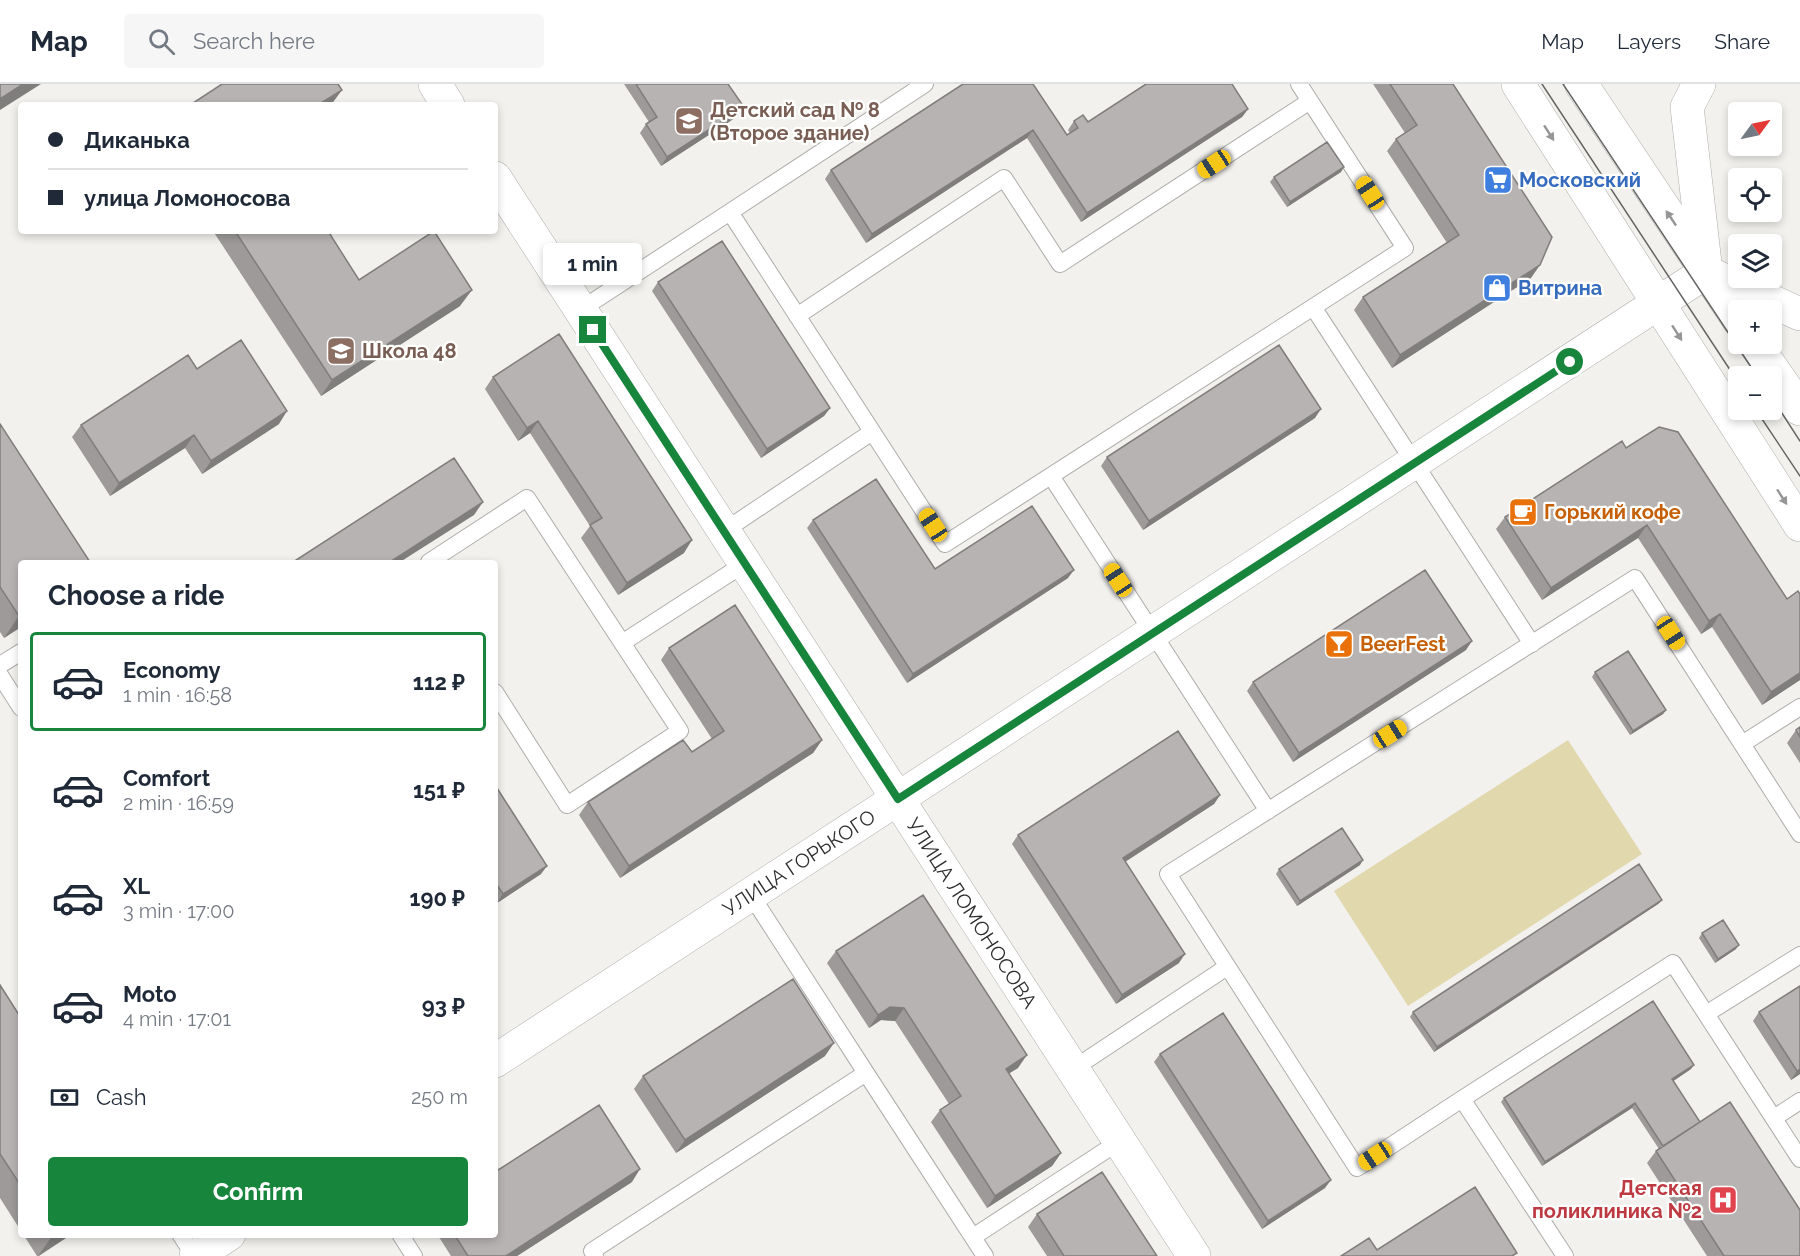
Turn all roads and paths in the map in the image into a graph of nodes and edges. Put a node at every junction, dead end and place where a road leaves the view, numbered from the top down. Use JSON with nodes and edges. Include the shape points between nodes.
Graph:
{"nodes":[{"id":1,"x":435,"y":84,"type":"edge"},
{"id":2,"x":926,"y":84,"type":"edge"},
{"id":3,"x":1299,"y":84,"type":"edge"},
{"id":4,"x":1518,"y":84,"type":"edge"},
{"id":5,"x":1581,"y":84,"type":"edge"},
{"id":6,"x":1699,"y":84,"type":"edge"},
{"id":7,"x":446,"y":102,"type":"edge"},
{"id":8,"x":1311,"y":102,"type":"junction"},
{"id":9,"x":498,"y":183,"type":"edge"},
{"id":10,"x":730,"y":212,"type":"junction"},
{"id":11,"x":1706,"y":272,"type":"junction"},
{"id":12,"x":1658,"y":304,"type":"junction"},
{"id":13,"x":1728,"y":304,"type":"edge"},
{"id":14,"x":1313,"y":307,"type":"junction"},
{"id":15,"x":580,"y":310,"type":"junction"},
{"id":16,"x":1800,"y":314,"type":"edge"},
{"id":17,"x":797,"y":316,"type":"junction"},
{"id":18,"x":1762,"y":354,"type":"edge"},
{"id":19,"x":1800,"y":409,"type":"edge"},
{"id":20,"x":872,"y":432,"type":"junction"},
{"id":21,"x":1414,"y":463,"type":"junction"},
{"id":22,"x":1051,"y":476,"type":"junction"},
{"id":23,"x":1800,"y":525,"type":"edge"},
{"id":24,"x":724,"y":531,"type":"junction"},
{"id":25,"x":432,"y":560,"type":"edge"},
{"id":26,"x":744,"y":564,"type":"junction"},
{"id":27,"x":1153,"y":633,"type":"junction"},
{"id":28,"x":622,"y":643,"type":"junction"},
{"id":29,"x":1532,"y":644,"type":"junction"},
{"id":30,"x":18,"y":653,"type":"edge"},
{"id":31,"x":0,"y":665,"type":"edge"},
{"id":32,"x":0,"y":675,"type":"edge"},
{"id":33,"x":498,"y":697,"type":"edge"},
{"id":34,"x":18,"y":703,"type":"edge"},
{"id":35,"x":1800,"y":707,"type":"edge"},
{"id":36,"x":1742,"y":744,"type":"junction"},
{"id":37,"x":898,"y":799,"type":"junction"},
{"id":38,"x":1268,"y":811,"type":"junction"},
{"id":39,"x":1800,"y":834,"type":"edge"},
{"id":40,"x":751,"y":895,"type":"junction"},
{"id":41,"x":1800,"y":955,"type":"edge"},
{"id":42,"x":1227,"y":967,"type":"junction"},
{"id":43,"x":1706,"y":1014,"type":"junction"},
{"id":44,"x":498,"y":1059,"type":"edge"},
{"id":45,"x":1073,"y":1069,"type":"junction"},
{"id":46,"x":866,"y":1073,"type":"junction"},
{"id":47,"x":1462,"y":1099,"type":"junction"},
{"id":48,"x":1800,"y":1101,"type":"edge"},
{"id":49,"x":1774,"y":1118,"type":"junction"},
{"id":50,"x":1120,"y":1141,"type":"junction"},
{"id":51,"x":1800,"y":1159,"type":"edge"},
{"id":52,"x":973,"y":1237,"type":"junction"},
{"id":53,"x":183,"y":1238,"type":"edge"},
{"id":54,"x":223,"y":1238,"type":"edge"},
{"id":55,"x":403,"y":1238,"type":"edge"},
{"id":56,"x":590,"y":1254,"type":"edge"},
{"id":57,"x":195,"y":1256,"type":"edge"},
{"id":58,"x":414,"y":1256,"type":"edge"},
{"id":59,"x":985,"y":1256,"type":"edge"},
{"id":60,"x":1194,"y":1256,"type":"edge"},
{"id":61,"x":1564,"y":1256,"type":"edge"}],
"edges":[{"from":1,"to":7,"type":"street"},
{"from":2,"to":10,"type":"lane"},
{"from":3,"to":8,"type":"lane"},
{"from":4,"to":12,"type":"street","one_way":true},
{"from":11,"to":5,"type":"street","one_way":true},
{"from":6,"to":11,"type":"street","via":[[1687,107]]},
{"from":8,"to":14,"type":"lane","via":[[1405,248]]},
{"from":8,"to":17,"type":"lane","via":[[1060,264],[1004,178]]},
{"from":9,"to":15,"type":"street","name":"УЛИЦА ЛОМОНОСОВА"},
{"from":10,"to":15,"type":"lane"},
{"from":10,"to":17,"type":"lane"},
{"from":11,"to":12,"type":"street","name":"УЛИЦА ГОРЬКОГО"},
{"from":11,"to":13,"type":"street"},
{"from":11,"to":16,"type":"street"},
{"from":12,"to":21,"type":"street","name":"УЛИЦА ГОРЬКОГО"},
{"from":12,"to":23,"type":"street","one_way":true},
{"from":14,"to":21,"type":"lane"},
{"from":14,"to":22,"type":"lane"},
{"from":15,"to":24,"type":"street","name":"УЛИЦА ЛОМОНОСОВА"},
{"from":17,"to":20,"type":"lane"},
{"from":18,"to":19,"type":"street"},
{"from":20,"to":22,"type":"lane","via":[[945,544]]},
{"from":20,"to":24,"type":"lane"},
{"from":21,"to":27,"type":"street","name":"УЛИЦА ГОРЬКОГО"},
{"from":21,"to":29,"type":"lane"},
{"from":22,"to":27,"type":"lane"},
{"from":24,"to":26,"type":"street","name":"УЛИЦА ЛОМОНОСОВА"},
{"from":25,"to":28,"type":"lane","via":[[527,498]]},
{"from":26,"to":28,"type":"lane"},
{"from":26,"to":37,"type":"street","name":"УЛИЦА ЛОМОНОСОВА"},
{"from":27,"to":37,"type":"street","name":"УЛИЦА ГОРЬКОГО"},
{"from":27,"to":38,"type":"lane"},
{"from":28,"to":33,"type":"lane","via":[[680,731],[567,805]]},
{"from":29,"to":36,"type":"lane","via":[[1635,578]]},
{"from":29,"to":38,"type":"lane"},
{"from":30,"to":31,"type":"lane"},
{"from":32,"to":34,"type":"lane"},
{"from":35,"to":36,"type":"lane"},
{"from":36,"to":39,"type":"lane"},
{"from":37,"to":40,"type":"street","name":"УЛИЦА ГОРЬКОГО"},
{"from":37,"to":45,"type":"street","name":"УЛИЦА ЛОМОНОСОВА"},
{"from":38,"to":42,"type":"lane","via":[[1168,874]]},
{"from":40,"to":44,"type":"street","name":"УЛИЦА ГОРЬКОГО"},
{"from":40,"to":46,"type":"lane"},
{"from":41,"to":43,"type":"lane"},
{"from":42,"to":45,"type":"lane"},
{"from":42,"to":47,"type":"lane","via":[[1357,1168]]},
{"from":43,"to":47,"type":"lane","via":[[1673,963]]},
{"from":43,"to":49,"type":"lane"},
{"from":45,"to":50,"type":"street","name":"УЛИЦА ЛОМОНОСОВА"},
{"from":46,"to":52,"type":"lane"},
{"from":46,"to":56,"type":"lane"},
{"from":47,"to":61,"type":"lane"},
{"from":48,"to":49,"type":"lane"},
{"from":49,"to":51,"type":"lane"},
{"from":50,"to":52,"type":"lane"},
{"from":50,"to":60,"type":"street","name":"УЛИЦА ЛОМОНОСОВА"},
{"from":52,"to":59,"type":"lane"},
{"from":53,"to":57,"type":"lane"},
{"from":54,"to":57,"type":"street"},
{"from":55,"to":58,"type":"lane"}]}
